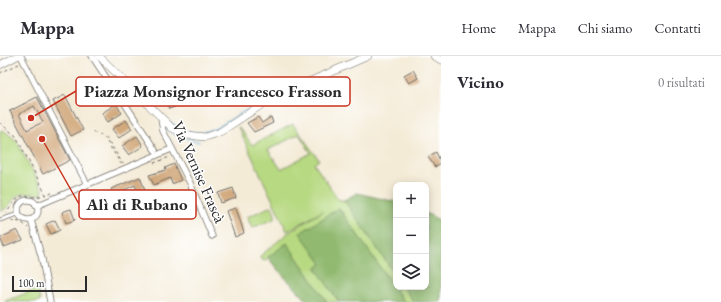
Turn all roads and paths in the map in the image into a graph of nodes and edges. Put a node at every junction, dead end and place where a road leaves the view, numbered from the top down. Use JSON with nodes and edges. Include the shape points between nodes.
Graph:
{"nodes":[{"id":1,"x":17,"y":56,"type":"edge"},
{"id":2,"x":21,"y":56,"type":"edge"},
{"id":3,"x":92,"y":56,"type":"edge"},
{"id":4,"x":99,"y":56,"type":"edge"},
{"id":5,"x":368,"y":56,"type":"edge"},
{"id":6,"x":434,"y":56,"type":"edge"},
{"id":7,"x":441,"y":60,"type":"edge"},
{"id":8,"x":0,"y":65,"type":"edge"},
{"id":9,"x":21,"y":65,"type":"dead end"},
{"id":10,"x":0,"y":73,"type":"edge"},
{"id":11,"x":161,"y":119,"type":"junction"},
{"id":12,"x":0,"y":123,"type":"edge"},
{"id":13,"x":93,"y":132,"type":"dead end"},
{"id":14,"x":106,"y":137,"type":"dead end"},
{"id":15,"x":155,"y":150,"type":"dead end"},
{"id":16,"x":169,"y":150,"type":"dead end"},
{"id":17,"x":174,"y":155,"type":"dead end"},
{"id":18,"x":154,"y":164,"type":"dead end"},
{"id":19,"x":87,"y":184,"type":"junction"},
{"id":20,"x":36,"y":206,"type":"junction"},
{"id":21,"x":18,"y":214,"type":"junction"},
{"id":22,"x":6,"y":215,"type":"dead end"},
{"id":23,"x":0,"y":220,"type":"edge"},
{"id":24,"x":7,"y":220,"type":"dead end"},
{"id":25,"x":30,"y":220,"type":"junction"},
{"id":26,"x":29,"y":232,"type":"dead end"},
{"id":27,"x":212,"y":236,"type":"dead end"},
{"id":28,"x":50,"y":302,"type":"edge"}],
"edges":[{"from":1,"to":8,"type":"street"},
{"from":2,"to":19,"type":"street"},
{"from":3,"to":15,"type":"street"},
{"from":4,"to":11,"type":"street","name":"Via Vernise Frascà"},
{"from":5,"to":11,"type":"street","name":"Via Vernise Frascà","via":[[272,98],[220,132],[205,137],[187,135]]},
{"from":6,"to":7,"type":"street"},
{"from":9,"to":10,"type":"path"},
{"from":11,"to":27,"type":"street","name":"Via Vernise Frascà","via":[[163,131],[190,183]]},
{"from":12,"to":22,"type":"path","via":[[16,136],[46,192],[46,195],[36,197],[22,196],[5,213]]},
{"from":13,"to":14,"type":"path","via":[[104,137],[122,164]]},
{"from":16,"to":19,"type":"street"},
{"from":17,"to":18,"type":"path"},
{"from":19,"to":20,"type":"street"},
{"from":20,"to":21,"type":"street","via":[[32,201],[25,201],[18,207]]},
{"from":20,"to":25,"type":"street","via":[[37,214]]},
{"from":21,"to":23,"type":"lane"},
{"from":21,"to":25,"type":"street","via":[[23,219]]},
{"from":24,"to":26,"type":"path","via":[[25,224]]},
{"from":25,"to":28,"type":"street","via":[[42,260]]}]}
